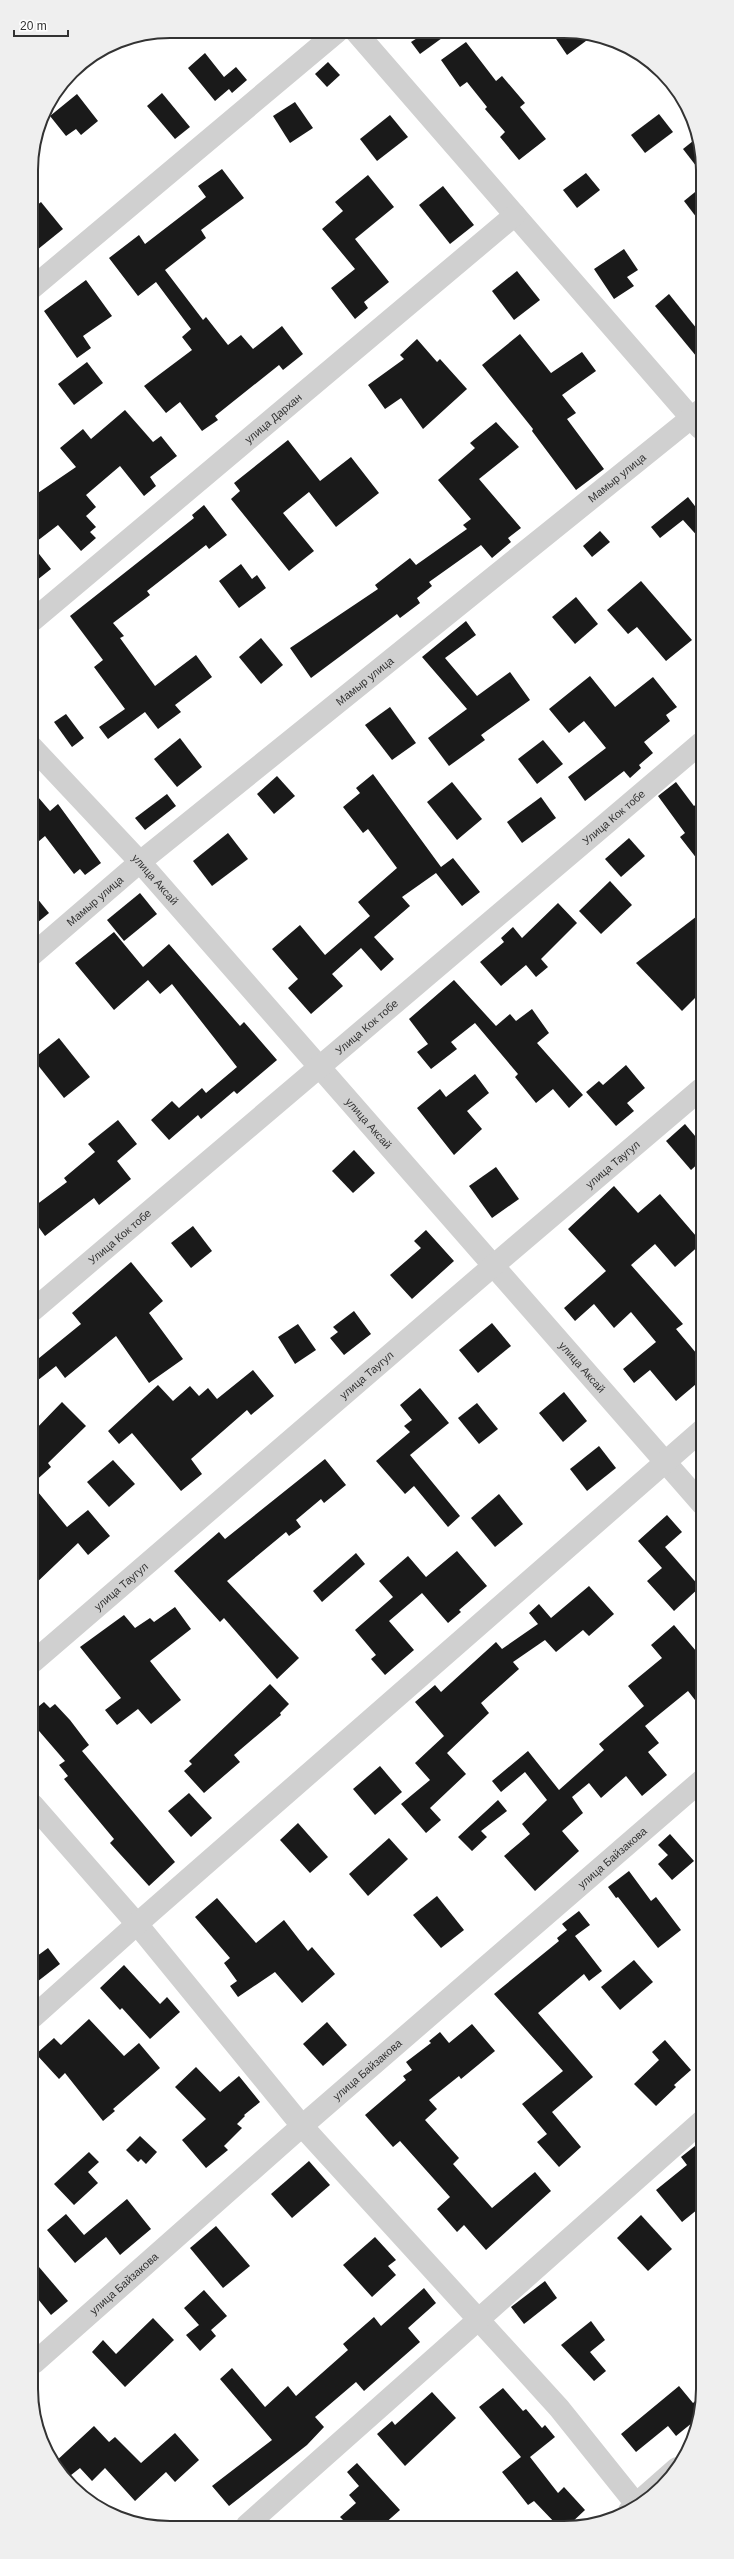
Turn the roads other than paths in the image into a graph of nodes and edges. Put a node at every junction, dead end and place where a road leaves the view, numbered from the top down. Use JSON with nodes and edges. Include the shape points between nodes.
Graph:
{"nodes":[{"id":1,"x":331,"y":38,"type":"edge"},
{"id":2,"x":361,"y":38,"type":"edge"},
{"id":3,"x":515,"y":215,"type":"junction"},
{"id":4,"x":38,"y":283,"type":"edge"},
{"id":5,"x":696,"y":417,"type":"edge"},
{"id":6,"x":696,"y":421,"type":"edge"},
{"id":7,"x":38,"y":615,"type":"edge"},
{"id":8,"x":696,"y":747,"type":"edge"},
{"id":9,"x":38,"y":753,"type":"edge"},
{"id":10,"x":140,"y":862,"type":"junction"},
{"id":11,"x":38,"y":951,"type":"edge"},
{"id":12,"x":318,"y":1068,"type":"junction"},
{"id":13,"x":696,"y":1093,"type":"edge"},
{"id":14,"x":493,"y":1266,"type":"junction"},
{"id":15,"x":38,"y":1306,"type":"edge"},
{"id":16,"x":696,"y":1435,"type":"edge"},
{"id":17,"x":665,"y":1462,"type":"junction"},
{"id":18,"x":696,"y":1497,"type":"edge"},
{"id":19,"x":38,"y":1658,"type":"edge"},
{"id":20,"x":696,"y":1785,"type":"edge"},
{"id":21,"x":38,"y":1811,"type":"edge"},
{"id":22,"x":137,"y":1924,"type":"junction"},
{"id":23,"x":38,"y":2013,"type":"edge"},
{"id":24,"x":302,"y":2126,"type":"junction"},
{"id":25,"x":696,"y":2126,"type":"edge"},
{"id":26,"x":480,"y":2319,"type":"junction"},
{"id":27,"x":38,"y":2358,"type":"edge"},
{"id":28,"x":629,"y":2503,"type":"edge"},
{"id":29,"x":252,"y":2521,"type":"edge"}],
"edges":[{"from":1,"to":4,"type":"street"},
{"from":2,"to":3,"type":"street"},
{"from":3,"to":5,"type":"street"},
{"from":3,"to":7,"type":"street","name":"улица Дархан"},
{"from":6,"to":10,"type":"street","name":"Мамыр улица"},
{"from":8,"to":12,"type":"street","name":"Улица Кок тобе"},
{"from":9,"to":10,"type":"street","name":"улица Аксай"},
{"from":10,"to":11,"type":"street","name":"Мамыр улица"},
{"from":10,"to":12,"type":"street","name":"улица Аксай"},
{"from":12,"to":14,"type":"street","name":"улица Аксай"},
{"from":12,"to":15,"type":"street","name":"Улица Кок тобе"},
{"from":13,"to":14,"type":"street","name":"улица Таугул"},
{"from":14,"to":17,"type":"street","name":"улица Аксай"},
{"from":14,"to":19,"type":"street","name":"улица Таугул"},
{"from":16,"to":17,"type":"street"},
{"from":17,"to":18,"type":"street","name":"улица Аксай"},
{"from":17,"to":22,"type":"street"},
{"from":20,"to":24,"type":"street","name":"улица Байзакова"},
{"from":21,"to":22,"type":"street"},
{"from":22,"to":23,"type":"street"},
{"from":22,"to":24,"type":"street"},
{"from":24,"to":26,"type":"street"},
{"from":24,"to":27,"type":"street","name":"улица Байзакова"},
{"from":25,"to":26,"type":"street"},
{"from":26,"to":28,"type":"street","via":[[559,2408]]},
{"from":26,"to":29,"type":"street"}]}
